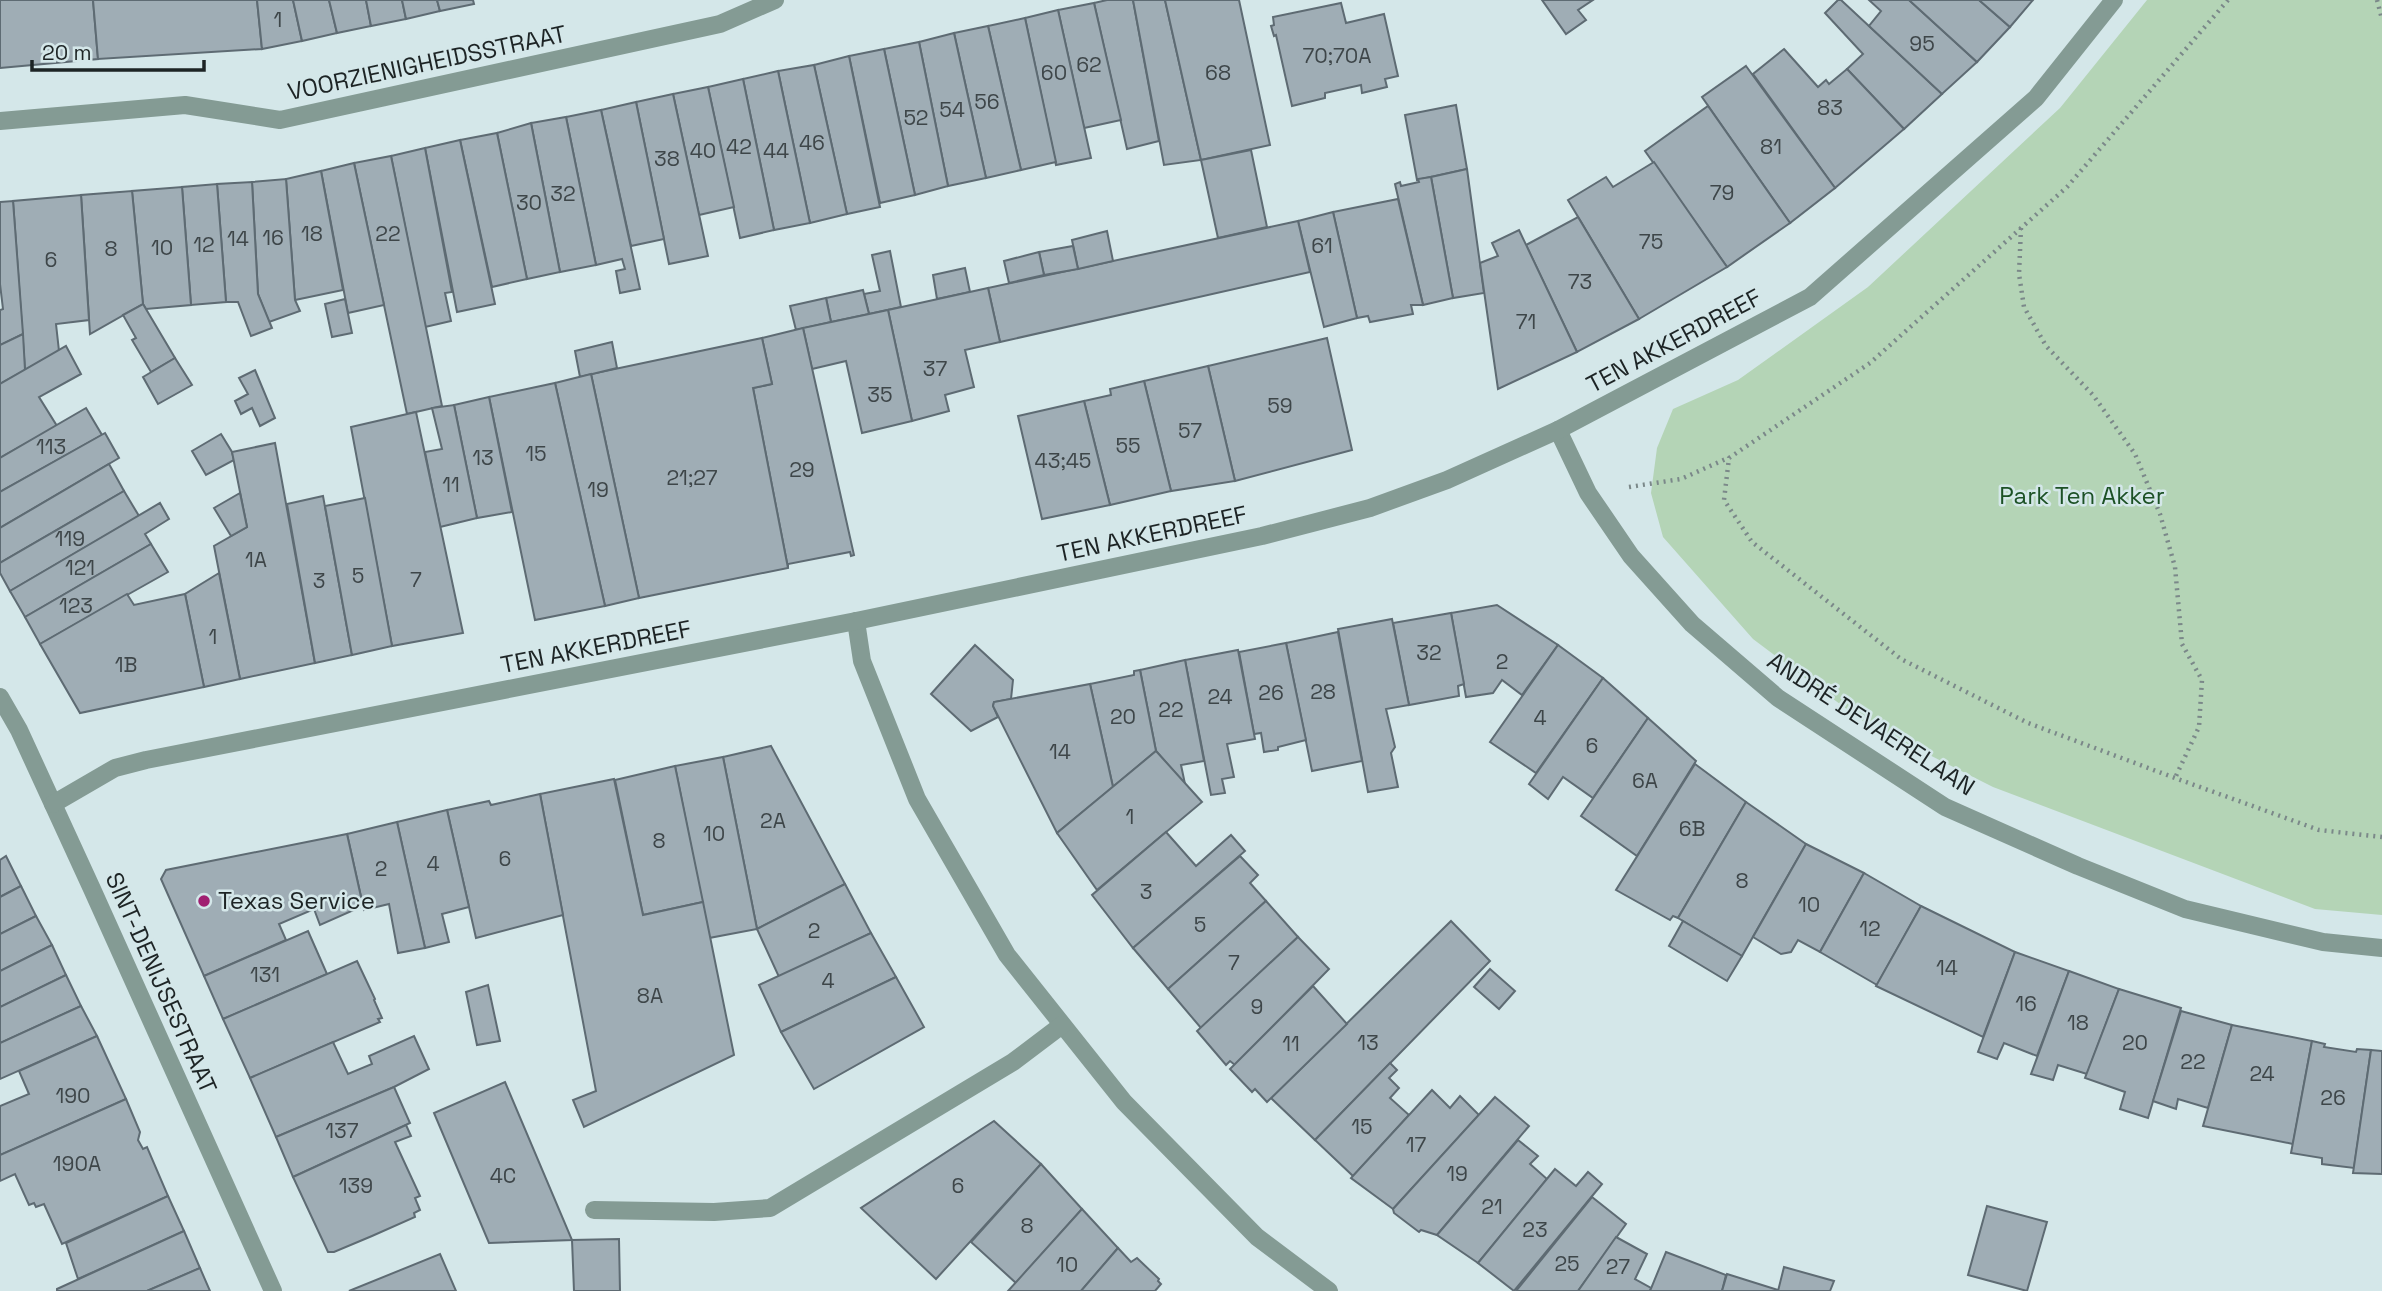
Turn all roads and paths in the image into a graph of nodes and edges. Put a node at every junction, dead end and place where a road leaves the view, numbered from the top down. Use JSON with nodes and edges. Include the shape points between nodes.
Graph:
{"nodes":[{"id":1,"x":775,"y":0,"type":"edge"},
{"id":2,"x":2114,"y":0,"type":"edge"},
{"id":3,"x":2228,"y":0,"type":"edge"},
{"id":4,"x":2377,"y":0,"type":"edge"},
{"id":5,"x":2382,"y":19,"type":"edge"},
{"id":6,"x":0,"y":121,"type":"edge"},
{"id":7,"x":2021,"y":228,"type":"junction"},
{"id":8,"x":1558,"y":430,"type":"junction"},
{"id":9,"x":1729,"y":458,"type":"junction"},
{"id":10,"x":1588,"y":493,"type":"junction"},
{"id":11,"x":856,"y":621,"type":"junction"},
{"id":12,"x":0,"y":697,"type":"edge"},
{"id":13,"x":2175,"y":778,"type":"junction"},
{"id":14,"x":53,"y":804,"type":"junction"},
{"id":15,"x":2382,"y":837,"type":"edge"},
{"id":16,"x":2382,"y":948,"type":"edge"},
{"id":17,"x":1062,"y":1025,"type":"junction"},
{"id":18,"x":594,"y":1210,"type":"dead end"},
{"id":19,"x":273,"y":1291,"type":"edge"},
{"id":20,"x":1329,"y":1291,"type":"edge"}],
"edges":[{"from":1,"to":6,"type":"street","name":"VOORZIENIGHEIDSSTRAAT","via":[[720,24],[280,120],[185,105]]},
{"from":2,"to":8,"type":"street","name":"TEN AKKERDREEF","via":[[2036,98],[1810,297]]},
{"from":3,"to":7,"type":"path","via":[[2067,187]]},
{"from":4,"to":5,"type":"path"},
{"from":7,"to":9,"type":"path","via":[[1870,363]]},
{"from":7,"to":13,"type":"path","via":[[2019,274],[2024,307],[2046,346],[2093,395],[2135,454],[2160,514],[2175,567],[2182,644],[2202,680],[2199,727]]},
{"from":8,"to":10,"type":"street","name":"ANDRÉ DEVAERELAAN"},
{"from":8,"to":11,"type":"street","name":"TEN AKKERDREEF","via":[[1447,480],[1370,508],[1262,536]]},
{"from":9,"to":10,"type":"path","via":[[1681,479]]},
{"from":9,"to":13,"type":"path","via":[[1724,500],[1752,542],[1901,659],[2028,723]]},
{"from":10,"to":16,"type":"street","name":"ANDRÉ DEVAERELAAN","via":[[1631,556],[1692,624],[1778,698],[1945,807],[2185,909],[2323,942]]},
{"from":11,"to":14,"type":"street","name":"TEN AKKERDREEF","via":[[146,760],[115,768]]},
{"from":11,"to":17,"type":"street","via":[[862,661],[917,799],[1007,955]]},
{"from":12,"to":14,"type":"street","name":"SINT-DENIJSESTRAAT"},
{"from":13,"to":15,"type":"path","via":[[2319,830]]},
{"from":14,"to":19,"type":"street","name":"SINT-DENIJSESTRAAT"},
{"from":17,"to":18,"type":"street","via":[[1013,1062],[769,1208]]},
{"from":17,"to":20,"type":"street","via":[[1124,1102],[1257,1237]]}]}
